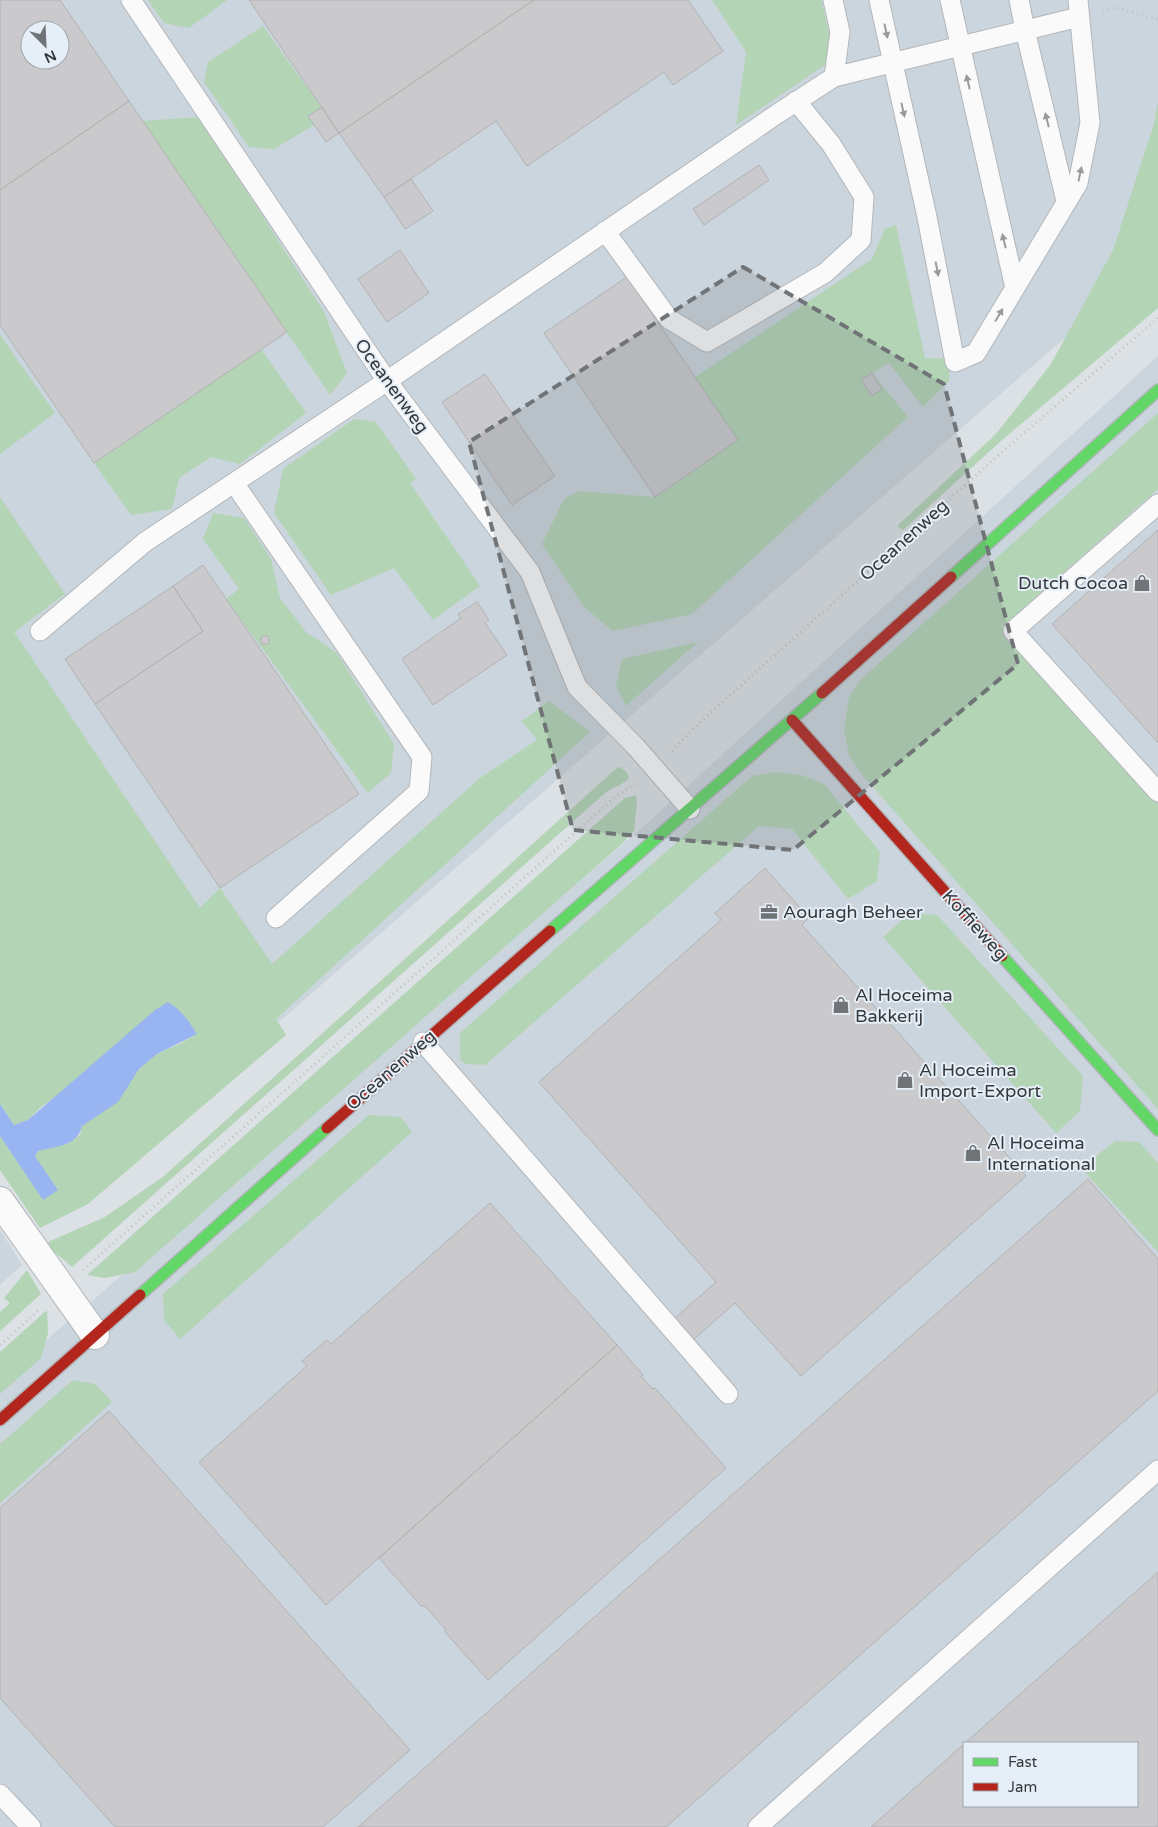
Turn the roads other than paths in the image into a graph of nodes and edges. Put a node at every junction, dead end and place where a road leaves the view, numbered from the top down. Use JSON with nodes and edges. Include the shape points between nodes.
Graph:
{"nodes":[{"id":1,"x":131,"y":0,"type":"edge"},
{"id":2,"x":833,"y":0,"type":"edge"},
{"id":3,"x":879,"y":0,"type":"edge"},
{"id":4,"x":950,"y":0,"type":"edge"},
{"id":5,"x":1019,"y":0,"type":"edge"},
{"id":6,"x":1079,"y":8,"type":"edge"},
{"id":7,"x":1025,"y":30,"type":"junction"},
{"id":8,"x":960,"y":46,"type":"junction"},
{"id":9,"x":892,"y":63,"type":"junction"},
{"id":10,"x":834,"y":77,"type":"junction"},
{"id":11,"x":796,"y":101,"type":"junction"},
{"id":12,"x":1066,"y":201,"type":"junction"},
{"id":13,"x":605,"y":231,"type":"junction"},
{"id":14,"x":1015,"y":288,"type":"junction"},
{"id":15,"x":387,"y":381,"type":"junction"},
{"id":16,"x":1158,"y":390,"type":"edge"},
{"id":17,"x":234,"y":483,"type":"junction"},
{"id":18,"x":1158,"y":504,"type":"edge"},
{"id":19,"x":40,"y":631,"type":"dead end"},
{"id":20,"x":792,"y":720,"type":"junction"},
{"id":21,"x":1158,"y":792,"type":"edge"},
{"id":22,"x":690,"y":809,"type":"junction"},
{"id":23,"x":276,"y":918,"type":"dead end"},
{"id":24,"x":423,"y":1042,"type":"junction"},
{"id":25,"x":1158,"y":1130,"type":"edge"},
{"id":26,"x":0,"y":1201,"type":"edge"},
{"id":27,"x":95,"y":1336,"type":"junction"},
{"id":28,"x":728,"y":1394,"type":"dead end"},
{"id":29,"x":0,"y":1420,"type":"edge"},
{"id":30,"x":1158,"y":1470,"type":"edge"},
{"id":31,"x":0,"y":1794,"type":"edge"},
{"id":32,"x":31,"y":1827,"type":"edge"},
{"id":33,"x":758,"y":1827,"type":"edge"}],
"edges":[{"from":1,"to":15,"type":"lane","name":"Oceanenweg"},
{"from":2,"to":10,"type":"lane","via":[[840,32]]},
{"from":3,"to":9,"type":"lane","one_way":true},
{"from":4,"to":8,"type":"lane"},
{"from":5,"to":7,"type":"lane"},
{"from":6,"to":7,"type":"lane"},
{"from":12,"to":6,"type":"lane","one_way":true,"via":[[1078,183],[1090,123]]},
{"from":7,"to":8,"type":"lane"},
{"from":12,"to":7,"type":"lane","one_way":true},
{"from":8,"to":9,"type":"lane"},
{"from":14,"to":8,"type":"lane","one_way":true},
{"from":9,"to":10,"type":"lane"},
{"from":9,"to":14,"type":"lane","one_way":true,"via":[[927,216],[955,362],[976,353]]},
{"from":10,"to":11,"type":"lane"},
{"from":11,"to":13,"type":"lane"},
{"from":11,"to":13,"type":"lane","via":[[831,144],[864,197],[861,240],[825,274],[707,342],[669,319]]},
{"from":12,"to":14,"type":"lane"},
{"from":13,"to":15,"type":"lane"},
{"from":15,"to":17,"type":"lane"},
{"from":15,"to":22,"type":"lane","name":"Oceanenweg","via":[[530,572],[577,687]]},
{"from":16,"to":20,"type":"street","name":"Oceanenweg"},
{"from":17,"to":19,"type":"lane","via":[[145,542]]},
{"from":17,"to":23,"type":"lane","via":[[422,757],[419,790]]},
{"from":18,"to":21,"type":"lane","via":[[1013,631]]},
{"from":20,"to":22,"type":"street","name":"Oceanenweg"},
{"from":20,"to":25,"type":"street","name":"Koffieweg"},
{"from":22,"to":24,"type":"street","name":"Oceanenweg"},
{"from":24,"to":27,"type":"street","name":"Oceanenweg"},
{"from":24,"to":28,"type":"lane"},
{"from":26,"to":27,"type":"street"},
{"from":27,"to":29,"type":"street","name":"Oceanenweg"},
{"from":30,"to":33,"type":"lane"},
{"from":31,"to":32,"type":"lane"}]}
